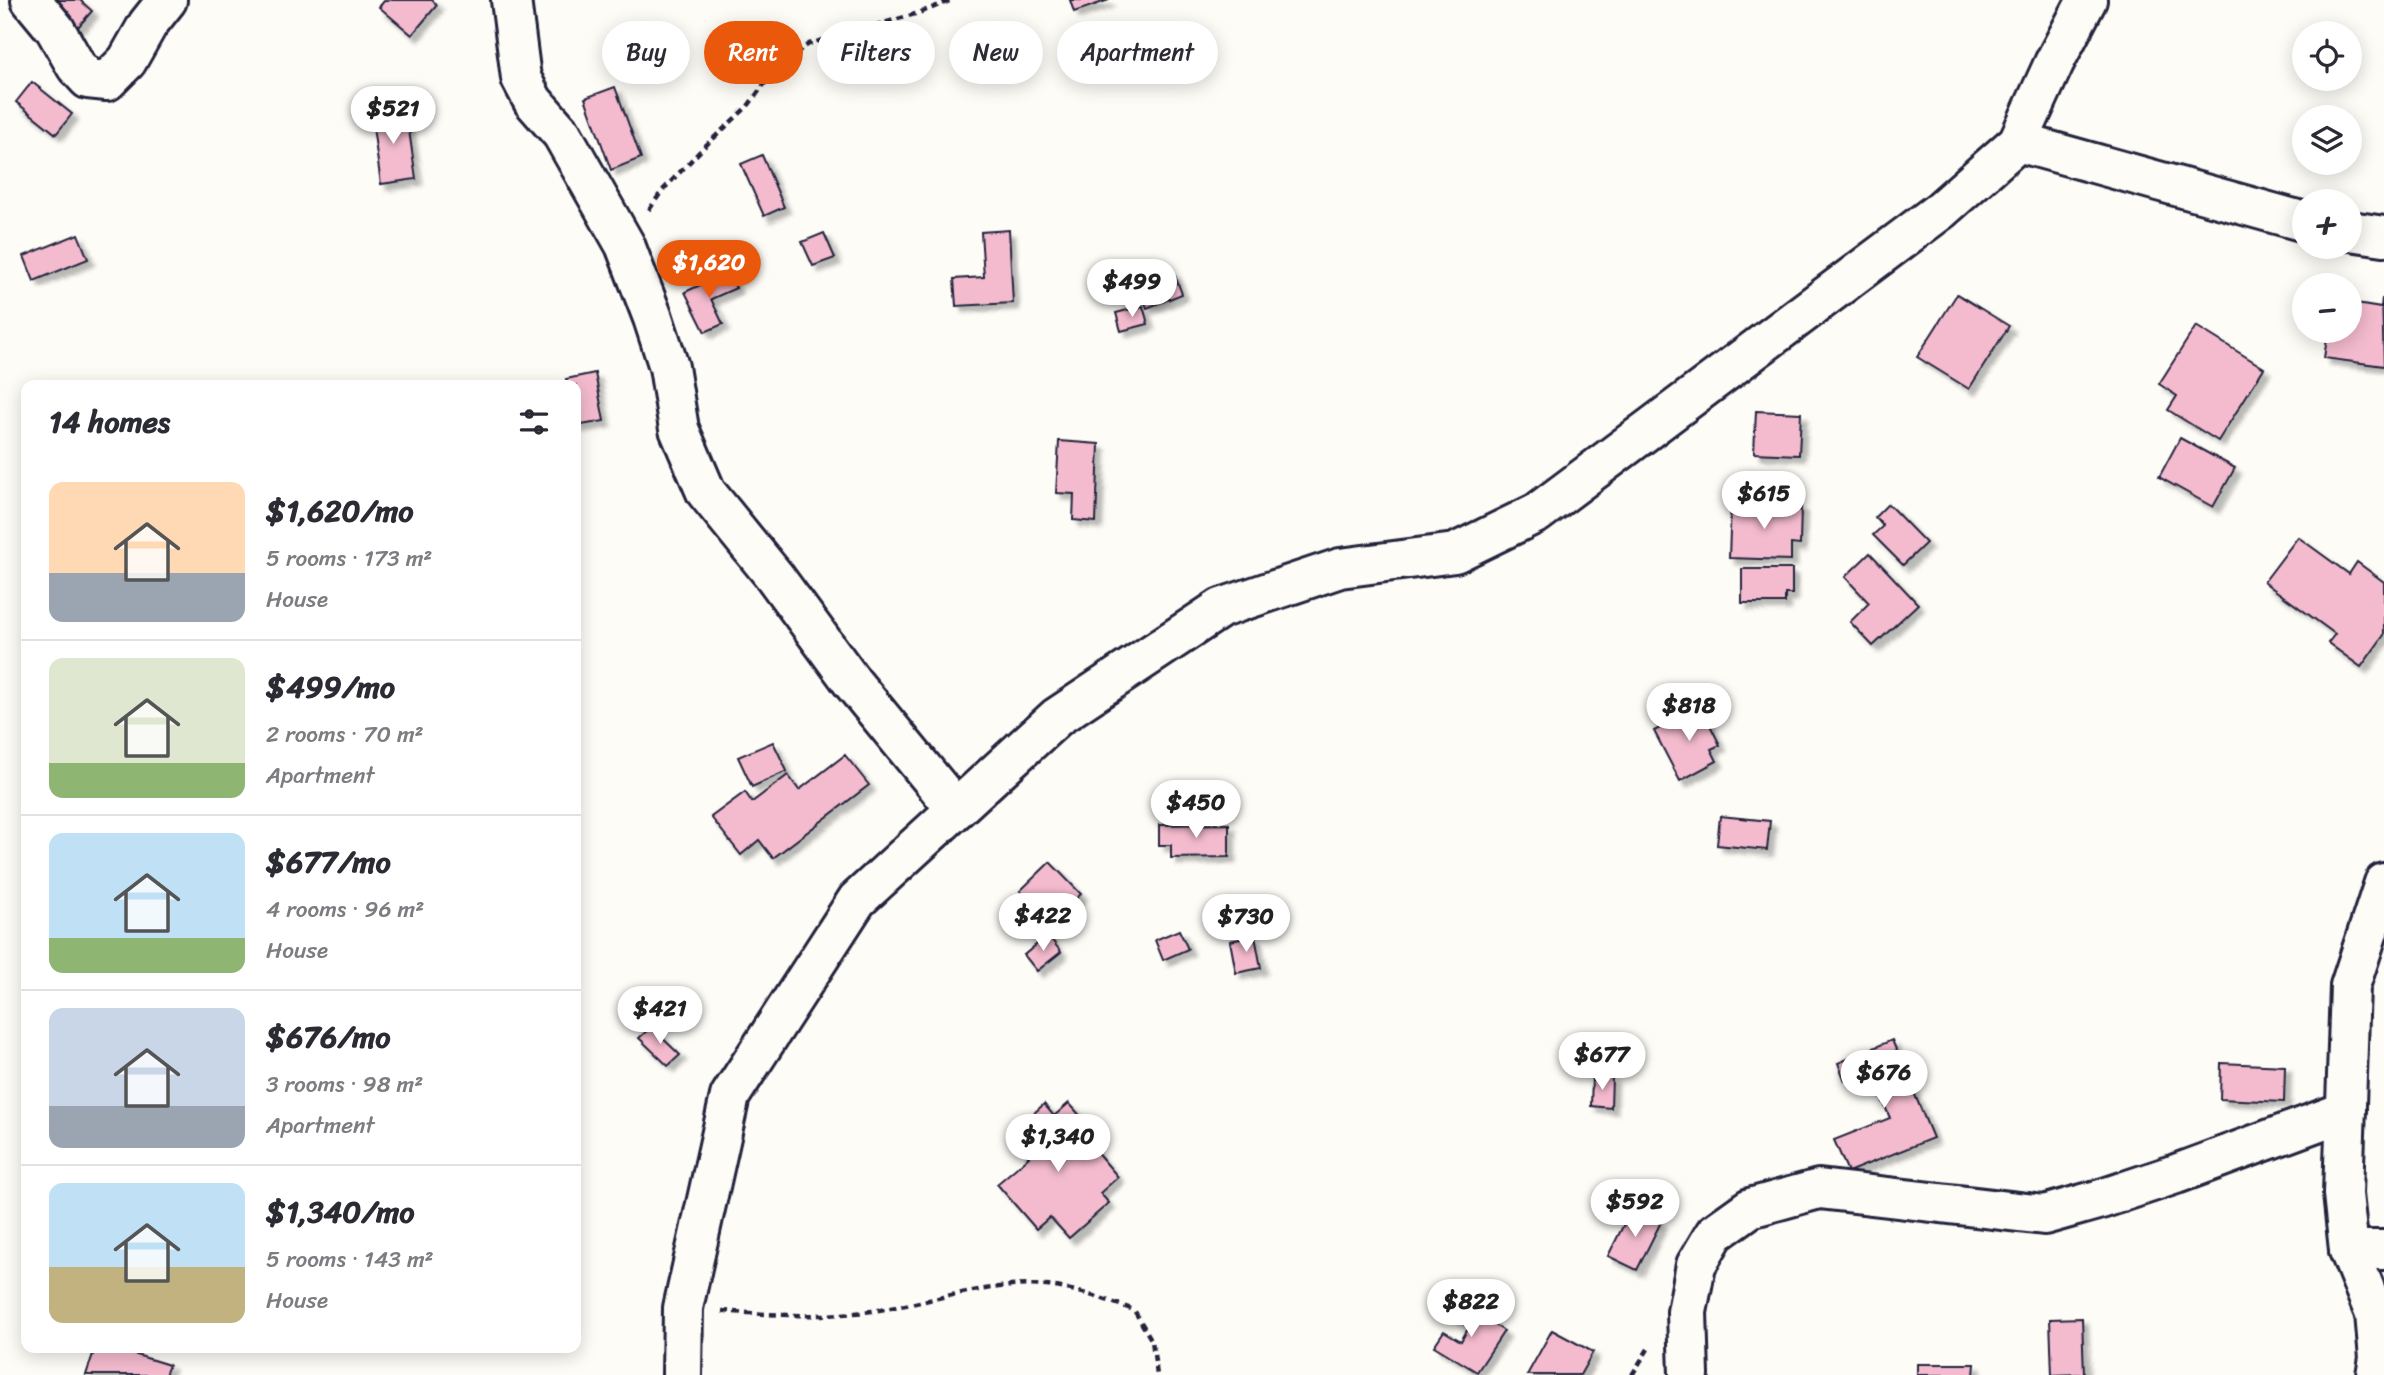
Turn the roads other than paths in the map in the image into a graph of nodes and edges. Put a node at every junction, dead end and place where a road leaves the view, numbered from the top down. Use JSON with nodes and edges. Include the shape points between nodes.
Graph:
{"nodes":[{"id":1,"x":31,"y":0,"type":"edge"},
{"id":2,"x":167,"y":0,"type":"edge"},
{"id":3,"x":511,"y":0,"type":"edge"},
{"id":4,"x":2087,"y":0,"type":"edge"},
{"id":5,"x":2018,"y":142,"type":"junction"},
{"id":6,"x":2292,"y":218,"type":"edge"},
{"id":7,"x":2362,"y":233,"type":"edge"},
{"id":8,"x":2384,"y":236,"type":"edge"},
{"id":9,"x":956,"y":809,"type":"junction"},
{"id":10,"x":2384,"y":883,"type":"edge"},
{"id":11,"x":2346,"y":1111,"type":"junction"},
{"id":12,"x":2366,"y":1250,"type":"edge"},
{"id":13,"x":682,"y":1375,"type":"edge"},
{"id":14,"x":1689,"y":1375,"type":"edge"},
{"id":15,"x":2376,"y":1375,"type":"edge"}],
"edges":[{"from":1,"to":2,"type":"street","via":[[88,79],[107,81],[127,61]]},
{"from":3,"to":9,"type":"street","via":[[521,78],[533,101],[562,134],[625,245],[669,366],[679,429],[706,492]]},
{"from":4,"to":5,"type":"street"},
{"from":5,"to":6,"type":"street"},
{"from":5,"to":9,"type":"street","via":[[1941,210],[1537,513],[1455,553],[1340,568],[1221,608],[1057,718]]},
{"from":7,"to":8,"type":"street"},
{"from":9,"to":13,"type":"street","via":[[857,901],[730,1096],[683,1308]]},
{"from":10,"to":11,"type":"street","via":[[2350,986]]},
{"from":11,"to":12,"type":"street","via":[[2343,1194]]},
{"from":11,"to":14,"type":"street","via":[[2176,1174],[2044,1215],[1819,1189],[1750,1208],[1715,1233],[1696,1265],[1687,1312]]},
{"from":12,"to":15,"type":"street","via":[[2379,1358]]}]}
